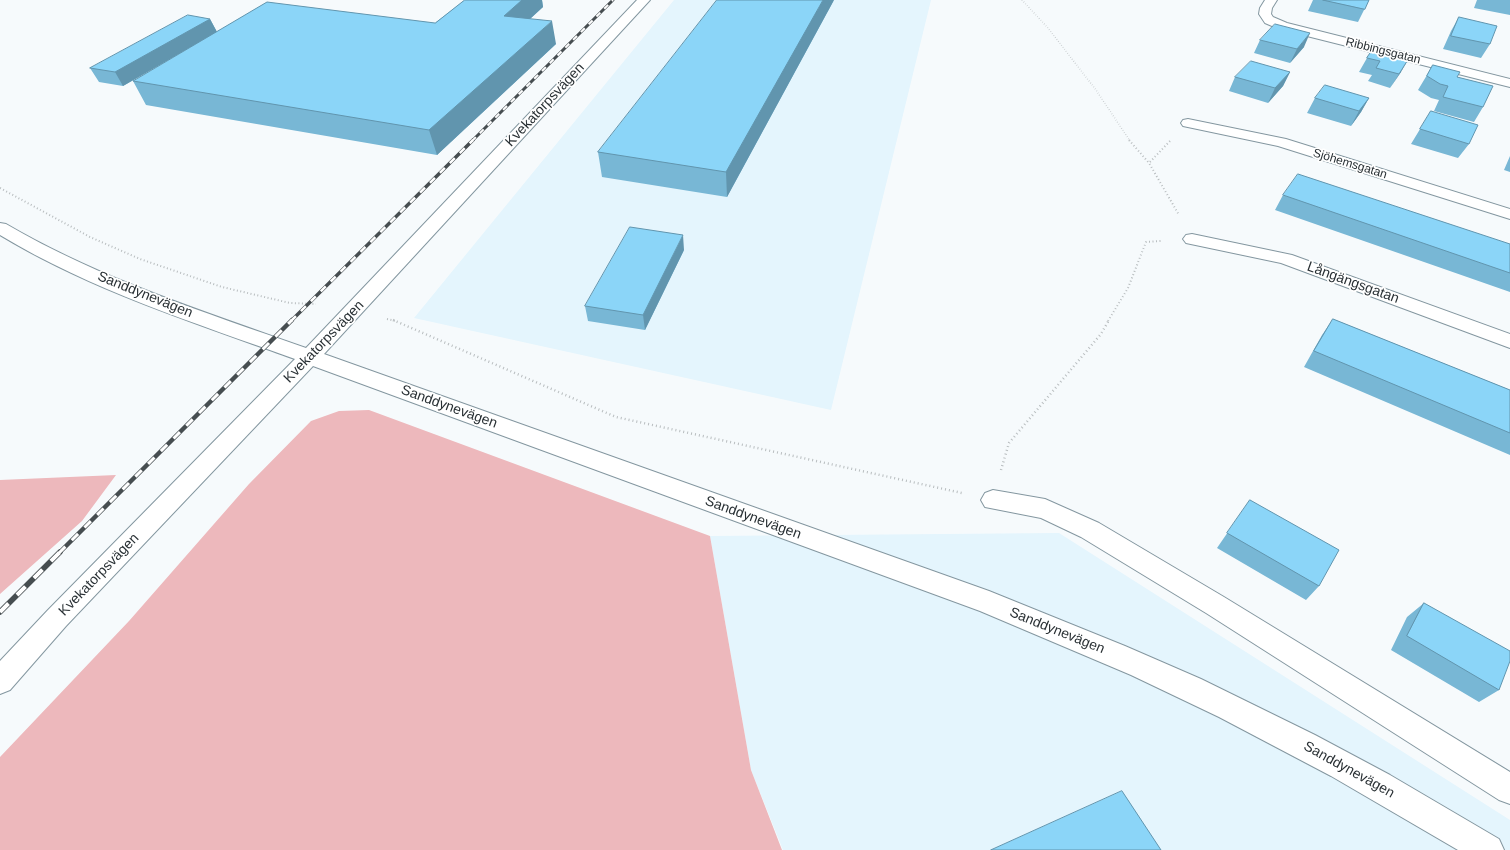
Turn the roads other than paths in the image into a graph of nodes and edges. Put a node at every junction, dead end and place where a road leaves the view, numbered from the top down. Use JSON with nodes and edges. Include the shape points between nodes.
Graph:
{"nodes":[{"id":1,"x":644,"y":0,"type":"edge"},
{"id":2,"x":1268,"y":4,"type":"edge"},
{"id":3,"x":1510,"y":83,"type":"edge"},
{"id":4,"x":1188,"y":123,"type":"road end"},
{"id":5,"x":1510,"y":214,"type":"edge"},
{"id":6,"x":0,"y":228,"type":"edge"},
{"id":7,"x":1192,"y":239,"type":"road end"},
{"id":8,"x":1510,"y":341,"type":"edge"},
{"id":9,"x":309,"y":357,"type":"junction"},
{"id":10,"x":993,"y":500,"type":"road end"},
{"id":11,"x":0,"y":681,"type":"edge"},
{"id":12,"x":1510,"y":790,"type":"edge"},
{"id":13,"x":1488,"y":850,"type":"edge"}],
"edges":[{"from":1,"to":9,"type":"street","name":"Kvekatorpsvägen"},
{"from":2,"to":3,"type":"street","name":"Ribbingsgatan","via":[[1265,14],[1269,20],[1284,26]]},
{"from":4,"to":5,"type":"street","name":"Sjöhemsgatan","via":[[1282,142]]},
{"from":6,"to":9,"type":"street","name":"Sanddynevägen","via":[[73,267],[155,301]]},
{"from":7,"to":8,"type":"street","name":"Långängsgatan","via":[[1286,259]]},
{"from":9,"to":11,"type":"street","name":"Kvekatorpsvägen","via":[[57,618]]},
{"from":9,"to":13,"type":"street","name":"Sanddynevägen","via":[[989,603],[1108,652],[1191,688],[1328,756]]},
{"from":10,"to":12,"type":"street","via":[[1045,509],[1090,530],[1215,605]]}]}
